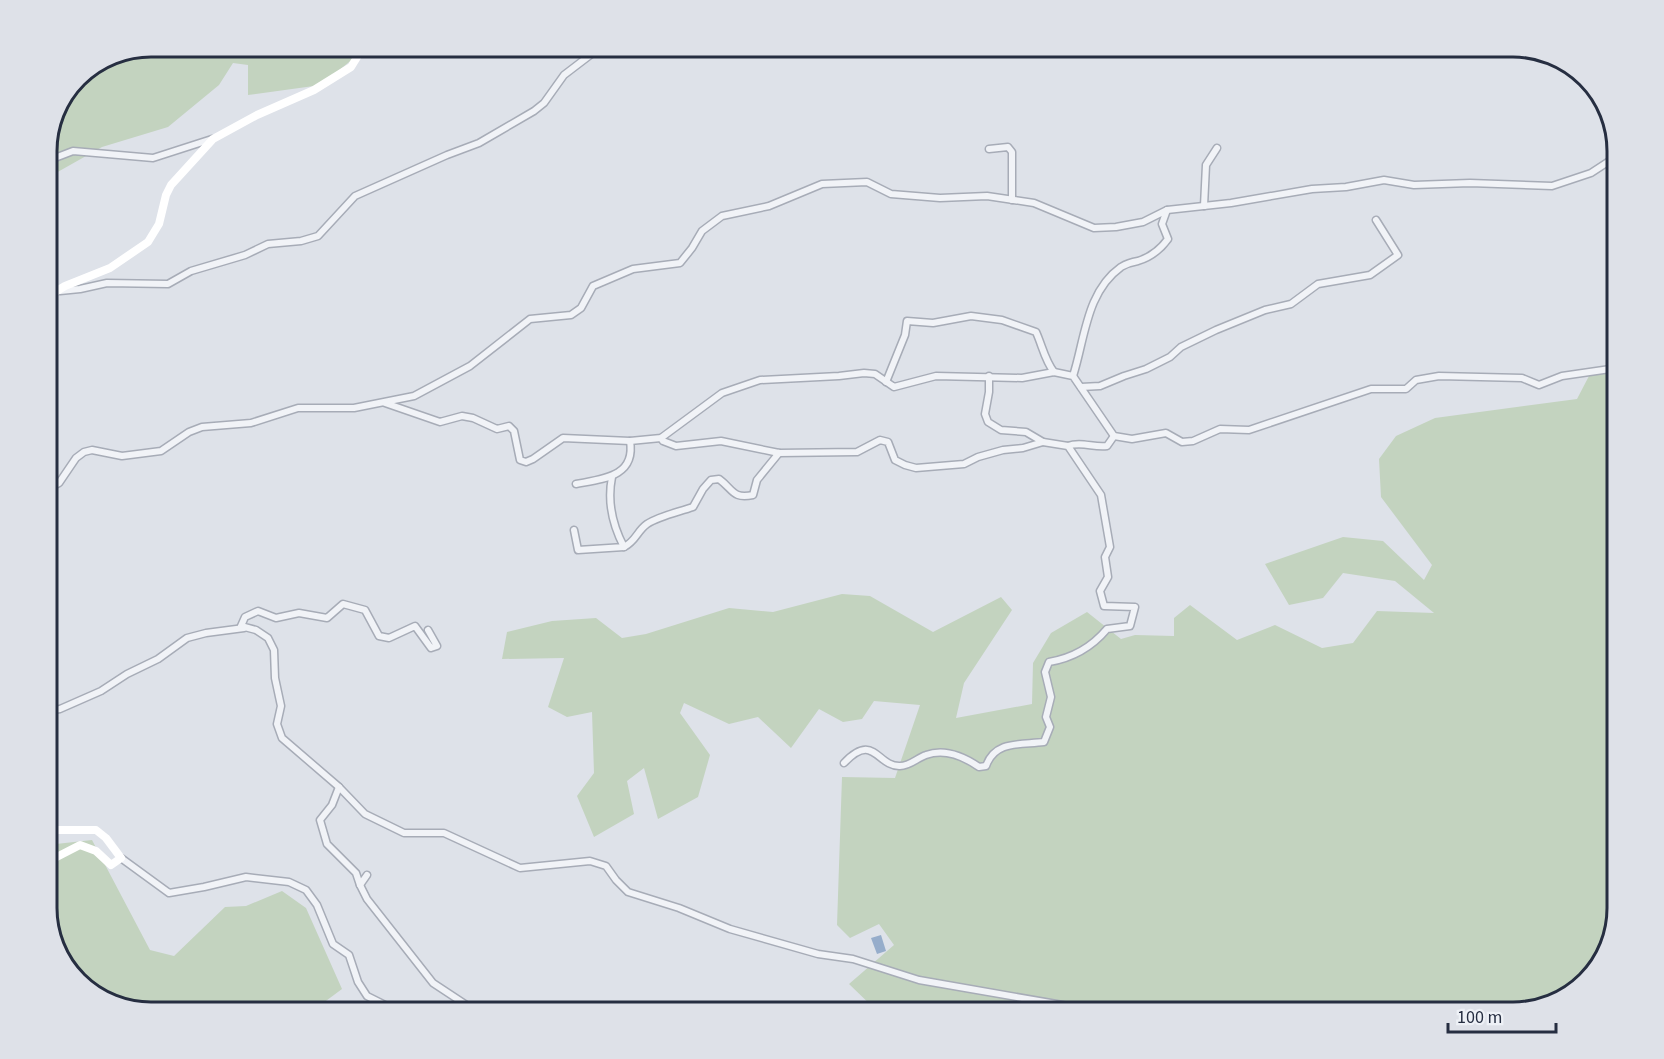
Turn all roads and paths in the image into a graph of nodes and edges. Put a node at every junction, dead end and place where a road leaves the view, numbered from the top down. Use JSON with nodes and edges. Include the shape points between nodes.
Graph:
{"nodes":[{"id":1,"x":357,"y":57,"type":"edge"},
{"id":2,"x":588,"y":57,"type":"edge"},
{"id":3,"x":213,"y":139,"type":"junction"},
{"id":4,"x":1217,"y":148,"type":"dead end"},
{"id":5,"x":989,"y":149,"type":"dead end"},
{"id":6,"x":57,"y":157,"type":"edge"},
{"id":7,"x":1607,"y":162,"type":"edge"},
{"id":8,"x":1012,"y":200,"type":"junction"},
{"id":9,"x":1204,"y":206,"type":"junction"},
{"id":10,"x":1167,"y":210,"type":"junction"},
{"id":11,"x":1376,"y":220,"type":"dead end"},
{"id":12,"x":57,"y":291,"type":"joint"},
{"id":13,"x":1607,"y":369,"type":"edge"},
{"id":14,"x":1054,"y":372,"type":"junction"},
{"id":15,"x":989,"y":376,"type":"junction"},
{"id":16,"x":1073,"y":376,"type":"junction"},
{"id":17,"x":886,"y":382,"type":"junction"},
{"id":18,"x":1081,"y":387,"type":"junction"},
{"id":19,"x":385,"y":403,"type":"junction"},
{"id":20,"x":1114,"y":436,"type":"junction"},
{"id":21,"x":661,"y":438,"type":"junction"},
{"id":22,"x":630,"y":441,"type":"junction"},
{"id":23,"x":1043,"y":442,"type":"junction"},
{"id":24,"x":1068,"y":446,"type":"junction"},
{"id":25,"x":779,"y":453,"type":"junction"},
{"id":26,"x":612,"y":477,"type":"junction"},
{"id":27,"x":57,"y":484,"type":"edge"},
{"id":28,"x":576,"y":484,"type":"dead end"},
{"id":29,"x":574,"y":530,"type":"dead end"},
{"id":30,"x":624,"y":548,"type":"junction"},
{"id":31,"x":248,"y":628,"type":"junction"},
{"id":32,"x":428,"y":630,"type":"dead end"},
{"id":33,"x":57,"y":709,"type":"edge"},
{"id":34,"x":844,"y":763,"type":"dead end"},
{"id":35,"x":339,"y":787,"type":"junction"},
{"id":36,"x":57,"y":830,"type":"edge"},
{"id":37,"x":57,"y":857,"type":"edge"},
{"id":38,"x":121,"y":858,"type":"junction"},
{"id":39,"x":367,"y":875,"type":"dead end"},
{"id":40,"x":360,"y":885,"type":"junction"},
{"id":41,"x":379,"y":1002,"type":"edge"},
{"id":42,"x":461,"y":1002,"type":"edge"},
{"id":43,"x":1045,"y":1002,"type":"edge"}],
"edges":[{"from":1,"to":3,"type":"street","via":[[351,67],[314,90]]},
{"from":2,"to":12,"type":"street","via":[[564,75],[534,111],[480,143],[355,196],[318,236],[268,244],[168,284],[107,283]]},
{"from":3,"to":6,"type":"street","via":[[153,158],[73,151]]},
{"from":3,"to":12,"type":"street","via":[[171,185],[159,224],[148,242],[110,268]]},
{"from":4,"to":9,"type":"street","via":[[1206,165]]},
{"from":5,"to":8,"type":"street","via":[[1008,147],[1012,152]]},
{"from":7,"to":9,"type":"street","via":[[1552,186],[1414,185],[1384,180]]},
{"from":8,"to":10,"type":"street","via":[[1034,203],[1094,228],[1143,222]]},
{"from":8,"to":19,"type":"street","via":[[891,194],[867,182],[822,184],[770,206],[722,216],[702,231],[680,263],[633,269],[593,286],[581,308],[571,315],[530,319],[470,366],[414,396]]},
{"from":9,"to":10,"type":"street"},
{"from":10,"to":16,"type":"street","via":[[1162,224],[1168,239],[1160,249],[1123,265],[1100,288],[1084,329]]},
{"from":11,"to":18,"type":"street","via":[[1398,255],[1370,275],[1318,284],[1291,304],[1216,330],[1146,369],[1100,386]]},
{"from":13,"to":20,"type":"street","via":[[1562,376],[1539,385],[1522,378],[1439,376],[1416,380],[1406,389],[1371,389],[1249,430],[1220,429],[1193,441],[1182,442],[1166,433],[1132,439]]},
{"from":14,"to":15,"type":"street","via":[[1022,378]]},
{"from":14,"to":16,"type":"street"},
{"from":14,"to":17,"type":"street","via":[[1035,332],[1002,320],[971,316],[933,323],[907,321]]},
{"from":15,"to":17,"type":"street","via":[[936,376],[894,387]]},
{"from":15,"to":23,"type":"street","via":[[985,414],[988,422],[1001,430],[1026,432]]},
{"from":16,"to":18,"type":"street"},
{"from":17,"to":21,"type":"street","via":[[864,373],[760,380],[722,393]]},
{"from":18,"to":20,"type":"street"},
{"from":19,"to":22,"type":"street","via":[[440,422],[462,416],[497,429],[509,426],[514,431],[520,460],[526,462],[563,438]]},
{"from":19,"to":27,"type":"street","via":[[354,408],[298,408],[251,423],[202,427],[161,451],[122,456],[92,450],[76,458]]},
{"from":20,"to":24,"type":"street","via":[[1107,446]]},
{"from":21,"to":22,"type":"street"},
{"from":21,"to":25,"type":"street","via":[[676,446],[721,441]]},
{"from":22,"to":26,"type":"street","via":[[625,466]]},
{"from":23,"to":24,"type":"street"},
{"from":23,"to":25,"type":"street","via":[[1003,450],[964,464],[916,468],[895,460],[888,442],[880,440],[857,452]]},
{"from":24,"to":34,"type":"street","via":[[1101,495],[1110,547],[1105,557],[1108,577],[1100,591],[1104,606],[1135,607],[1130,626],[1107,630],[1082,652],[1049,662],[1045,672],[1051,697],[1046,717],[1050,727],[1044,742],[1006,746],[979,767],[967,758],[945,753],[894,766],[875,752],[865,750],[854,753]]},
{"from":25,"to":30,"type":"street","via":[[757,480],[753,495],[741,497],[719,479],[711,480],[693,507],[648,523],[634,542]]},
{"from":26,"to":28,"type":"street"},
{"from":26,"to":30,"type":"street","via":[[609,489],[614,527]]},
{"from":29,"to":30,"type":"street","via":[[578,550]]},
{"from":31,"to":32,"type":"street","via":[[241,626],[245,617],[258,611],[276,618],[298,612],[327,618],[343,604],[365,610],[379,636],[389,638],[415,626],[432,648],[437,646]]},
{"from":31,"to":33,"type":"street","via":[[187,638],[101,691]]},
{"from":31,"to":35,"type":"street","via":[[268,638],[274,650],[281,706],[277,724],[282,738]]},
{"from":35,"to":40,"type":"street","via":[[320,820],[327,844],[356,873]]},
{"from":35,"to":43,"type":"street","via":[[365,814],[404,833],[444,833],[520,868],[590,861],[606,866],[628,892],[730,929],[818,954],[853,959],[919,980]]},
{"from":36,"to":38,"type":"street","via":[[96,830]]},
{"from":37,"to":38,"type":"street","via":[[80,845],[96,851],[111,865]]},
{"from":38,"to":41,"type":"street","via":[[169,893],[246,877],[289,882],[306,890],[317,905],[333,944],[349,955],[358,982],[367,996]]},
{"from":39,"to":40,"type":"street"},
{"from":40,"to":42,"type":"street","via":[[367,900],[432,983]]}]}
